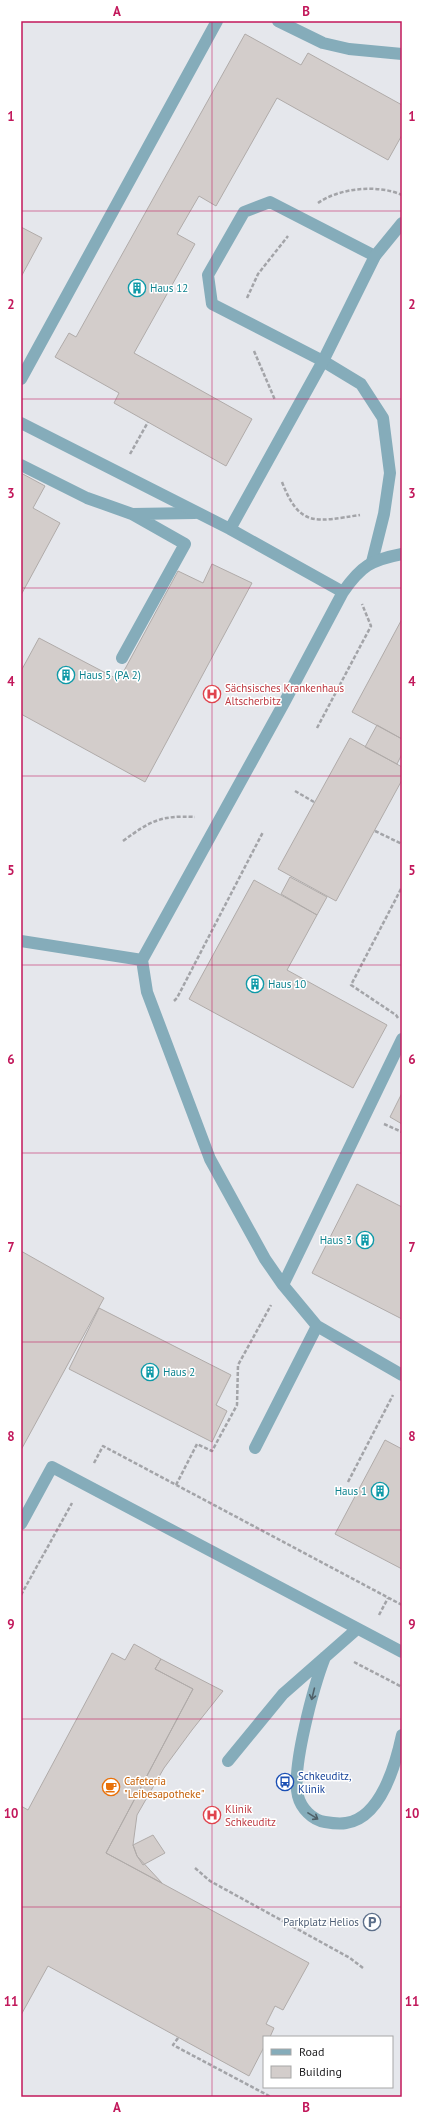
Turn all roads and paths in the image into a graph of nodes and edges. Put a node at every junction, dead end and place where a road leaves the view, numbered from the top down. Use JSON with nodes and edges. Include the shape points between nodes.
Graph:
{"nodes":[{"id":1,"x":217,"y":21,"type":"edge"},
{"id":2,"x":278,"y":21,"type":"edge"},
{"id":3,"x":402,"y":54,"type":"edge"},
{"id":4,"x":402,"y":223,"type":"edge"},
{"id":5,"x":375,"y":256,"type":"junction"},
{"id":6,"x":323,"y":361,"type":"junction"},
{"id":7,"x":21,"y":378,"type":"edge"},
{"id":8,"x":148,"y":422,"type":"dead end"},
{"id":9,"x":21,"y":423,"type":"edge"},
{"id":10,"x":21,"y":465,"type":"edge"},
{"id":11,"x":119,"y":474,"type":"junction"},
{"id":12,"x":196,"y":513,"type":"junction"},
{"id":13,"x":132,"y":514,"type":"junction"},
{"id":14,"x":230,"y":529,"type":"junction"},
{"id":15,"x":402,"y":554,"type":"edge"},
{"id":16,"x":372,"y":562,"type":"junction"},
{"id":17,"x":352,"y":579,"type":"junction"},
{"id":18,"x":343,"y":592,"type":"junction"},
{"id":19,"x":122,"y":658,"type":"dead end"},
{"id":20,"x":317,"y":728,"type":"dead end"},
{"id":21,"x":296,"y":791,"type":"dead end"},
{"id":22,"x":314,"y":802,"type":"dead end"},
{"id":23,"x":216,"y":826,"type":"junction"},
{"id":24,"x":375,"y":831,"type":"dead end"},
{"id":25,"x":263,"y":832,"type":"dead end"},
{"id":26,"x":123,"y":841,"type":"dead end"},
{"id":27,"x":402,"y":844,"type":"edge"},
{"id":28,"x":402,"y":887,"type":"edge"},
{"id":29,"x":21,"y":941,"type":"edge"},
{"id":30,"x":142,"y":960,"type":"junction"},
{"id":31,"x":155,"y":1015,"type":"junction"},
{"id":32,"x":399,"y":1020,"type":"dead end"},
{"id":33,"x":402,"y":1039,"type":"edge"},
{"id":34,"x":283,"y":1285,"type":"junction"},
{"id":35,"x":317,"y":1326,"type":"junction"},
{"id":36,"x":402,"y":1375,"type":"edge"},
{"id":37,"x":395,"y":1391,"type":"dead end"},
{"id":38,"x":255,"y":1448,"type":"dead end"},
{"id":39,"x":348,"y":1482,"type":"dead end"},
{"id":40,"x":176,"y":1486,"type":"dead end"},
{"id":41,"x":21,"y":1524,"type":"edge"},
{"id":42,"x":357,"y":1629,"type":"junction"},
{"id":43,"x":402,"y":1652,"type":"edge"},
{"id":44,"x":325,"y":1657,"type":"junction"},
{"id":45,"x":352,"y":1660,"type":"dead end"},
{"id":46,"x":402,"y":1687,"type":"edge"},
{"id":47,"x":402,"y":1735,"type":"edge"},
{"id":48,"x":228,"y":1760,"type":"dead end"},
{"id":49,"x":195,"y":1868,"type":"dead end"},
{"id":50,"x":363,"y":1968,"type":"dead end"},
{"id":51,"x":178,"y":2038,"type":"dead end"},
{"id":52,"x":271,"y":2097,"type":"edge"}],
"edges":[{"from":1,"to":7,"type":"street"},
{"from":2,"to":3,"type":"street","via":[[323,43],[349,49]]},
{"from":4,"to":5,"type":"street"},
{"from":5,"to":6,"type":"street"},
{"from":5,"to":6,"type":"street","via":[[270,202],[244,212],[208,276],[212,304]]},
{"from":6,"to":14,"type":"street"},
{"from":6,"to":16,"type":"street","via":[[361,384],[384,418],[390,473],[384,514]]},
{"from":8,"to":11,"type":"path"},
{"from":9,"to":11,"type":"street"},
{"from":10,"to":13,"type":"street","via":[[87,498]]},
{"from":11,"to":12,"type":"street"},
{"from":12,"to":13,"type":"street"},
{"from":12,"to":14,"type":"street"},
{"from":13,"to":19,"type":"street","via":[[185,544]]},
{"from":14,"to":18,"type":"street"},
{"from":15,"to":16,"type":"street"},
{"from":16,"to":17,"type":"street"},
{"from":17,"to":18,"type":"street"},
{"from":17,"to":20,"type":"path","via":[[372,626]]},
{"from":18,"to":23,"type":"street"},
{"from":21,"to":22,"type":"path"},
{"from":23,"to":26,"type":"path","via":[[195,817],[176,816],[149,823]]},
{"from":23,"to":30,"type":"street"},
{"from":24,"to":27,"type":"path"},
{"from":25,"to":31,"type":"path","via":[[177,998]]},
{"from":28,"to":32,"type":"path","via":[[351,985],[396,1014]]},
{"from":29,"to":30,"type":"street"},
{"from":30,"to":31,"type":"street","via":[[147,992]]},
{"from":31,"to":34,"type":"street","via":[[210,1159],[265,1259]]},
{"from":33,"to":34,"type":"street"},
{"from":34,"to":35,"type":"street"},
{"from":34,"to":40,"type":"path","via":[[238,1365],[237,1405],[212,1451],[197,1444]]},
{"from":35,"to":36,"type":"street"},
{"from":35,"to":38,"type":"street"},
{"from":37,"to":39,"type":"path"},
{"from":41,"to":42,"type":"street","via":[[52,1467]]},
{"from":42,"to":43,"type":"street"},
{"from":42,"to":44,"type":"street"},
{"from":44,"to":47,"type":"street","one_way":true,"via":[[313,1692],[298,1770],[297,1791],[303,1809],[323,1822],[346,1823],[362,1816],[382,1793],[392,1774]]},
{"from":44,"to":48,"type":"street","via":[[283,1694]]},
{"from":45,"to":46,"type":"path"},
{"from":49,"to":50,"type":"path","via":[[210,1881],[350,1958]]},
{"from":51,"to":52,"type":"path","via":[[173,2045]]}]}
